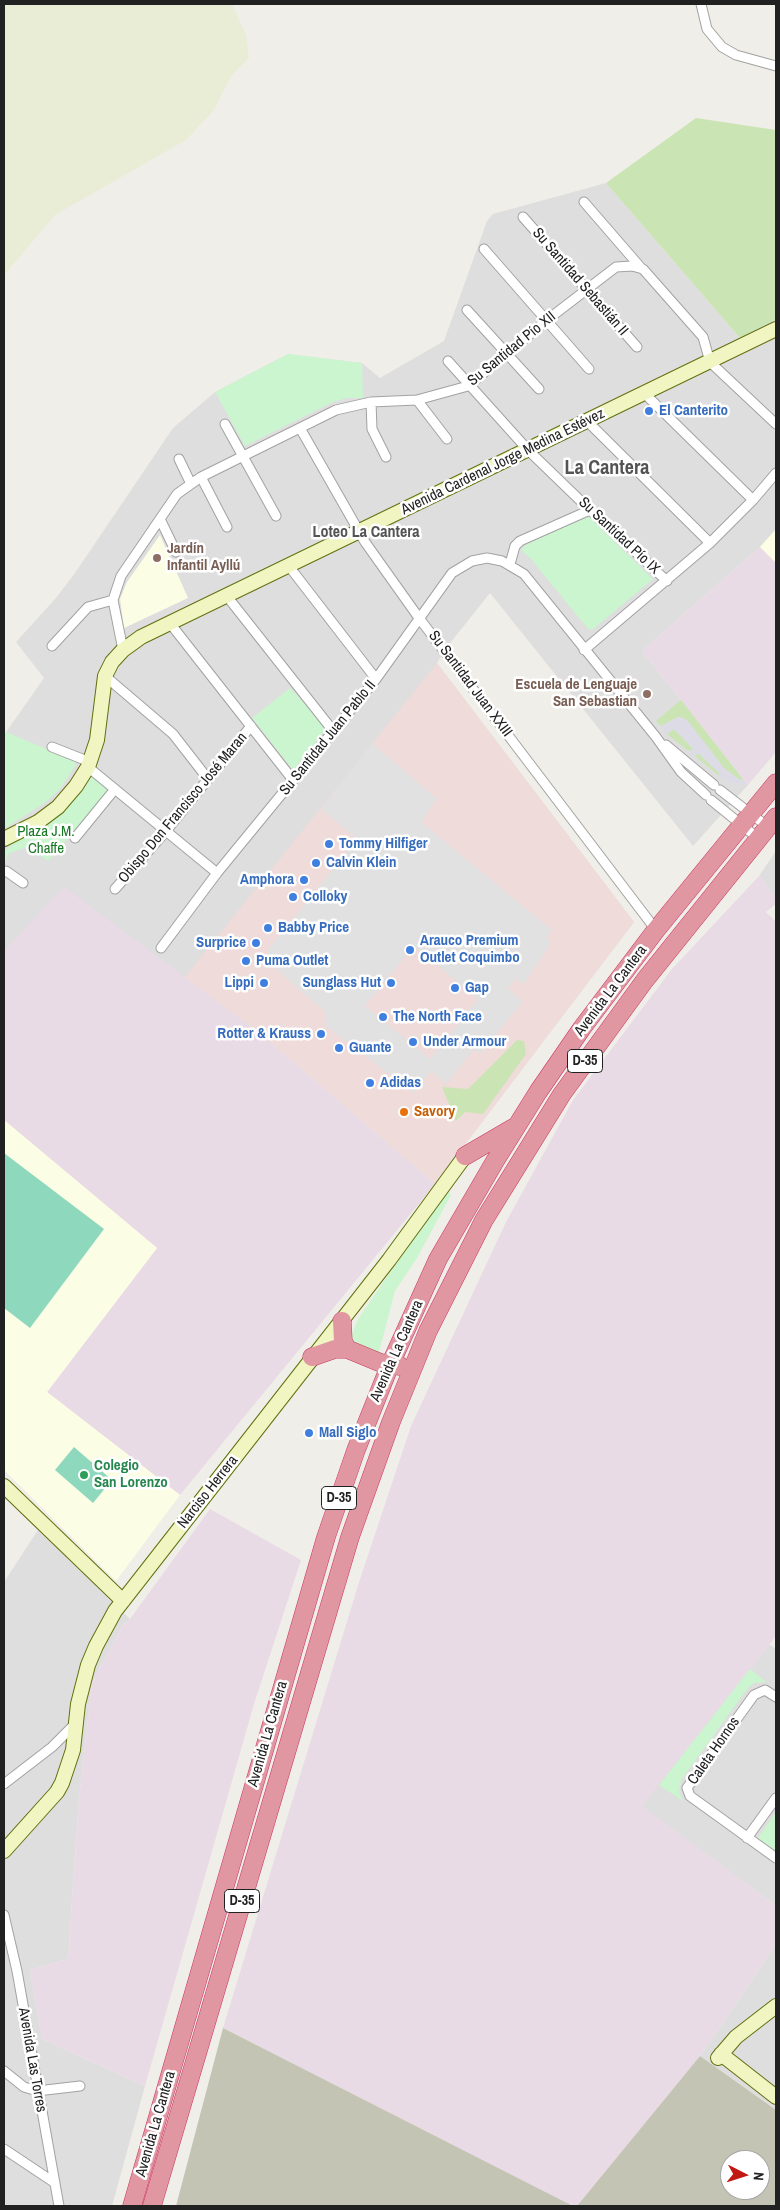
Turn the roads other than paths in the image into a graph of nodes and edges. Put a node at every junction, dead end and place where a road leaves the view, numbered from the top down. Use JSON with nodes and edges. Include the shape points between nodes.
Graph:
{"nodes":[{"id":1,"x":701,"y":4,"type":"edge"},
{"id":2,"x":776,"y":66,"type":"edge"},
{"id":3,"x":584,"y":202,"type":"dead end"},
{"id":4,"x":523,"y":217,"type":"dead end"},
{"id":5,"x":484,"y":250,"type":"dead end"},
{"id":6,"x":643,"y":269,"type":"junction"},
{"id":7,"x":586,"y":290,"type":"junction"},
{"id":8,"x":467,"y":310,"type":"dead end"},
{"id":9,"x":547,"y":320,"type":"junction"},
{"id":10,"x":774,"y":333,"type":"edge"},
{"id":11,"x":637,"y":347,"type":"dead end"},
{"id":12,"x":507,"y":354,"type":"junction"},
{"id":13,"x":448,"y":361,"type":"dead end"},
{"id":14,"x":710,"y":362,"type":"junction"},
{"id":15,"x":590,"y":369,"type":"dead end"},
{"id":16,"x":468,"y":386,"type":"junction"},
{"id":17,"x":539,"y":390,"type":"dead end"},
{"id":18,"x":644,"y":393,"type":"junction"},
{"id":19,"x":417,"y":400,"type":"junction"},
{"id":20,"x":371,"y":402,"type":"junction"},
{"id":21,"x":587,"y":421,"type":"junction"},
{"id":22,"x":225,"y":424,"type":"dead end"},
{"id":23,"x":776,"y":424,"type":"edge"},
{"id":24,"x":300,"y":428,"type":"junction"},
{"id":25,"x":447,"y":439,"type":"dead end"},
{"id":26,"x":528,"y":450,"type":"junction"},
{"id":27,"x":243,"y":456,"type":"junction"},
{"id":28,"x":386,"y":458,"type":"dead end"},
{"id":29,"x":179,"y":459,"type":"dead end"},
{"id":30,"x":776,"y":473,"type":"edge"},
{"id":31,"x":201,"y":477,"type":"junction"},
{"id":32,"x":191,"y":484,"type":"junction"},
{"id":33,"x":753,"y":500,"type":"junction"},
{"id":34,"x":590,"y":510,"type":"junction"},
{"id":35,"x":276,"y":516,"type":"dead end"},
{"id":36,"x":160,"y":518,"type":"junction"},
{"id":37,"x":227,"y":527,"type":"dead end"},
{"id":38,"x":358,"y":532,"type":"junction"},
{"id":39,"x":710,"y":543,"type":"junction"},
{"id":40,"x":176,"y":552,"type":"dead end"},
{"id":41,"x":510,"y":564,"type":"junction"},
{"id":42,"x":288,"y":566,"type":"junction"},
{"id":43,"x":667,"y":581,"type":"junction"},
{"id":44,"x":226,"y":595,"type":"junction"},
{"id":45,"x":113,"y":600,"type":"junction"},
{"id":46,"x":419,"y":618,"type":"junction"},
{"id":47,"x":169,"y":622,"type":"junction"},
{"id":48,"x":52,"y":646,"type":"dead end"},
{"id":49,"x":123,"y":650,"type":"junction"},
{"id":50,"x":584,"y":650,"type":"junction"},
{"id":51,"x":105,"y":676,"type":"junction"},
{"id":52,"x":376,"y":679,"type":"junction"},
{"id":53,"x":251,"y":726,"type":"junction"},
{"id":54,"x":334,"y":732,"type":"junction"},
{"id":55,"x":656,"y":737,"type":"junction"},
{"id":56,"x":52,"y":747,"type":"dead end"},
{"id":57,"x":89,"y":764,"type":"junction"},
{"id":58,"x":208,"y":779,"type":"junction"},
{"id":59,"x":294,"y":780,"type":"junction"},
{"id":60,"x":776,"y":783,"type":"edge"},
{"id":61,"x":115,"y":789,"type":"junction"},
{"id":62,"x":746,"y":819,"type":"junction"},
{"id":63,"x":768,"y":828,"type":"edge"},
{"id":64,"x":166,"y":831,"type":"junction"},
{"id":65,"x":75,"y":838,"type":"dead end"},
{"id":66,"x":4,"y":839,"type":"edge"},
{"id":67,"x":4,"y":872,"type":"edge"},
{"id":68,"x":217,"y":873,"type":"junction"},
{"id":69,"x":23,"y":883,"type":"dead end"},
{"id":70,"x":115,"y":889,"type":"dead end"},
{"id":71,"x":656,"y":930,"type":"junction"},
{"id":72,"x":161,"y":948,"type":"dead end"},
{"id":73,"x":517,"y":1124,"type":"junction"},
{"id":74,"x":465,"y":1156,"type":"junction"},
{"id":75,"x":495,"y":1161,"type":"junction"},
{"id":76,"x":509,"y":1178,"type":"junction"},
{"id":77,"x":342,"y":1321,"type":"junction"},
{"id":78,"x":347,"y":1348,"type":"junction"},
{"id":79,"x":312,"y":1357,"type":"junction"},
{"id":80,"x":390,"y":1365,"type":"junction"},
{"id":81,"x":413,"y":1366,"type":"junction"},
{"id":82,"x":4,"y":1486,"type":"edge"},
{"id":83,"x":123,"y":1601,"type":"junction"},
{"id":84,"x":776,"y":1697,"type":"edge"},
{"id":85,"x":75,"y":1724,"type":"junction"},
{"id":86,"x":4,"y":1784,"type":"edge"},
{"id":87,"x":776,"y":1798,"type":"edge"},
{"id":88,"x":747,"y":1838,"type":"junction"},
{"id":89,"x":4,"y":1851,"type":"edge"},
{"id":90,"x":776,"y":1858,"type":"edge"},
{"id":91,"x":4,"y":1915,"type":"edge"},
{"id":92,"x":776,"y":2006,"type":"edge"},
{"id":93,"x":4,"y":2071,"type":"edge"},
{"id":94,"x":80,"y":2086,"type":"dead end"},
{"id":95,"x":37,"y":2092,"type":"junction"},
{"id":96,"x":776,"y":2097,"type":"edge"},
{"id":97,"x":4,"y":2149,"type":"edge"},
{"id":98,"x":55,"y":2183,"type":"junction"},
{"id":99,"x":59,"y":2206,"type":"edge"},
{"id":100,"x":132,"y":2206,"type":"edge"},
{"id":101,"x":152,"y":2206,"type":"edge"}],
"edges":[{"from":1,"to":2,"type":"street","via":[[707,29],[722,47],[736,55]]},
{"from":3,"to":6,"type":"street"},
{"from":4,"to":7,"type":"street","name":"Su Santidad Sebastián II"},
{"from":5,"to":9,"type":"street"},
{"from":6,"to":7,"type":"street","name":"Su Santidad Pío XII","via":[[616,267]]},
{"from":6,"to":14,"type":"street","via":[[704,338]]},
{"from":7,"to":9,"type":"street","name":"Su Santidad Pío XII"},
{"from":7,"to":11,"type":"street","name":"Su Santidad Sebastián II"},
{"from":8,"to":12,"type":"street"},
{"from":9,"to":12,"type":"street","name":"Su Santidad Pío XII"},
{"from":9,"to":15,"type":"street"},
{"from":10,"to":14,"type":"street","name":"Avenida Cardenal Jorge Medina Estévez"},
{"from":12,"to":16,"type":"street","name":"Su Santidad Pío XII"},
{"from":12,"to":17,"type":"street"},
{"from":13,"to":16,"type":"street","name":"Su Santidad Pío IX"},
{"from":14,"to":18,"type":"street","name":"Avenida Cardenal Jorge Medina Estévez"},
{"from":14,"to":23,"type":"street"},
{"from":16,"to":19,"type":"street","name":"Su Santidad Pío XII"},
{"from":16,"to":26,"type":"street","name":"Su Santidad Pío IX"},
{"from":18,"to":21,"type":"street","name":"Avenida Cardenal Jorge Medina Estévez"},
{"from":18,"to":33,"type":"street"},
{"from":19,"to":20,"type":"street","name":"Su Santidad Pío XII"},
{"from":19,"to":25,"type":"street"},
{"from":20,"to":24,"type":"street","name":"Su Santidad Pío XII","via":[[336,410]]},
{"from":20,"to":28,"type":"street","via":[[372,429]]},
{"from":21,"to":26,"type":"street","name":"Avenida Cardenal Jorge Medina Estévez"},
{"from":21,"to":39,"type":"street"},
{"from":22,"to":27,"type":"street"},
{"from":24,"to":27,"type":"street","name":"Su Santidad Pío XII"},
{"from":24,"to":38,"type":"street","name":"Su Santidad Juan XXIII"},
{"from":26,"to":34,"type":"street","name":"Su Santidad Pío IX"},
{"from":26,"to":38,"type":"street","name":"Avenida Cardenal Jorge Medina Estévez"},
{"from":27,"to":31,"type":"street","name":"Su Santidad Pío XII"},
{"from":27,"to":35,"type":"street"},
{"from":29,"to":32,"type":"street"},
{"from":30,"to":33,"type":"street"},
{"from":31,"to":32,"type":"street","name":"Su Santidad Pío XII"},
{"from":31,"to":37,"type":"street"},
{"from":32,"to":36,"type":"street","name":"Su Santidad Pío XII","via":[[177,494]]},
{"from":33,"to":39,"type":"street"},
{"from":34,"to":41,"type":"street","via":[[520,541],[515,546]]},
{"from":34,"to":43,"type":"street","name":"Su Santidad Pío IX"},
{"from":36,"to":40,"type":"street"},
{"from":36,"to":45,"type":"street","name":"Su Santidad Pío XII","via":[[121,576]]},
{"from":38,"to":42,"type":"street","name":"Avenida Cardenal Jorge Medina Estévez"},
{"from":38,"to":46,"type":"street","name":"Su Santidad Juan XXIII"},
{"from":39,"to":43,"type":"street"},
{"from":41,"to":46,"type":"street","name":"Su Santidad Juan Pablo II","via":[[487,558],[464,564],[452,573]]},
{"from":41,"to":50,"type":"street","name":"Su Santidad Juan Pablo II","via":[[524,574]]},
{"from":42,"to":44,"type":"street","name":"Avenida Cardenal Jorge Medina Estévez"},
{"from":42,"to":52,"type":"street"},
{"from":43,"to":50,"type":"street"},
{"from":44,"to":47,"type":"street","name":"Avenida Cardenal Jorge Medina Estévez"},
{"from":44,"to":54,"type":"street"},
{"from":45,"to":48,"type":"street","via":[[88,607]]},
{"from":45,"to":49,"type":"street","name":"Su Santidad Pío XII"},
{"from":46,"to":52,"type":"street","name":"Su Santidad Juan Pablo II"},
{"from":46,"to":71,"type":"street","name":"Su Santidad Juan XXIII"},
{"from":47,"to":49,"type":"street","name":"Avenida Cardenal Jorge Medina Estévez"},
{"from":47,"to":53,"type":"street"},
{"from":49,"to":51,"type":"street","name":"Avenida Cardenal Jorge Medina Estévez"},
{"from":50,"to":55,"type":"street","name":"Su Santidad Juan Pablo II"},
{"from":51,"to":57,"type":"street","name":"Avenida Cardenal Jorge Medina Estévez","via":[[97,740]]},
{"from":51,"to":58,"type":"street","via":[[173,734]]},
{"from":52,"to":54,"type":"street","name":"Su Santidad Juan Pablo II"},
{"from":53,"to":58,"type":"street","name":"Obispo Don Francisco José Maran"},
{"from":53,"to":59,"type":"street"},
{"from":54,"to":59,"type":"street","name":"Su Santidad Juan Pablo II"},
{"from":55,"to":62,"type":"street","name":"Su Santidad Juan Pablo II","via":[[717,787]]},
{"from":55,"to":62,"type":"street","name":"Su Santidad Juan Pablo II","via":[[681,772],[709,798]]},
{"from":56,"to":57,"type":"street"},
{"from":57,"to":61,"type":"street"},
{"from":57,"to":66,"type":"street","name":"Avenida Cardenal Jorge Medina Estévez","via":[[58,807],[38,822]]},
{"from":58,"to":64,"type":"street","name":"Obispo Don Francisco José Maran"},
{"from":59,"to":68,"type":"street","name":"Su Santidad Juan Pablo II"},
{"from":60,"to":62,"type":"highway","name":"Avenida La Cantera","number":"D-35"},
{"from":61,"to":64,"type":"street"},
{"from":61,"to":65,"type":"street"},
{"from":62,"to":63,"type":"street","name":"Su Santidad Juan Pablo II"},
{"from":62,"to":63,"type":"street","name":"Su Santidad Juan Pablo II"},
{"from":62,"to":71,"type":"highway","name":"Avenida La Cantera","number":"D-35"},
{"from":63,"to":76,"type":"highway","name":"Avenida La Cantera","number":"D-35","via":[[600,1039]]},
{"from":64,"to":68,"type":"street"},
{"from":64,"to":70,"type":"street","name":"Obispo Don Francisco José Maran"},
{"from":67,"to":69,"type":"street"},
{"from":68,"to":72,"type":"street","name":"Su Santidad Juan Pablo II"},
{"from":71,"to":73,"type":"highway","name":"Avenida La Cantera","number":"D-35","via":[[582,1028]]},
{"from":73,"to":74,"type":"highway"},
{"from":73,"to":75,"type":"highway","name":"Avenida La Cantera","number":"D-35"},
{"from":74,"to":75,"type":"highway","via":[[478,1154]]},
{"from":74,"to":77,"type":"street","name":"Narciso Herrera"},
{"from":75,"to":76,"type":"highway"},
{"from":75,"to":80,"type":"highway","name":"Avenida La Cantera","number":"D-35","via":[[438,1259]]},
{"from":76,"to":81,"type":"highway","name":"Avenida La Cantera","number":"D-35","via":[[461,1264]]},
{"from":77,"to":78,"type":"highway"},
{"from":77,"to":79,"type":"street","name":"Narciso Herrera"},
{"from":78,"to":79,"type":"highway"},
{"from":78,"to":80,"type":"highway"},
{"from":79,"to":83,"type":"street","name":"Narciso Herrera"},
{"from":80,"to":81,"type":"highway"},
{"from":80,"to":100,"type":"highway","name":"Avenida La Cantera","number":"D-35","via":[[326,1537]]},
{"from":81,"to":101,"type":"highway","name":"Avenida La Cantera","number":"D-35","via":[[369,1480],[339,1571]]},
{"from":82,"to":83,"type":"street"},
{"from":83,"to":85,"type":"street","name":"Narciso Herrera","via":[[105,1628],[88,1665]]},
{"from":84,"to":88,"type":"street","name":"Caleta Hornos","via":[[764,1690],[754,1695],[688,1785],[690,1796]]},
{"from":85,"to":86,"type":"street"},
{"from":85,"to":89,"type":"street","name":"Narciso Herrera","via":[[70,1763],[57,1792]]},
{"from":87,"to":88,"type":"street"},
{"from":88,"to":90,"type":"street"},
{"from":91,"to":95,"type":"street","name":"Avenida Las Torres","via":[[17,1971]]},
{"from":92,"to":96,"type":"street","via":[[736,2037],[720,2056]]},
{"from":93,"to":95,"type":"street"},
{"from":94,"to":95,"type":"street"},
{"from":95,"to":98,"type":"street","name":"Avenida Las Torres"},
{"from":97,"to":98,"type":"street"},
{"from":98,"to":99,"type":"street","name":"Avenida Las Torres"}]}
